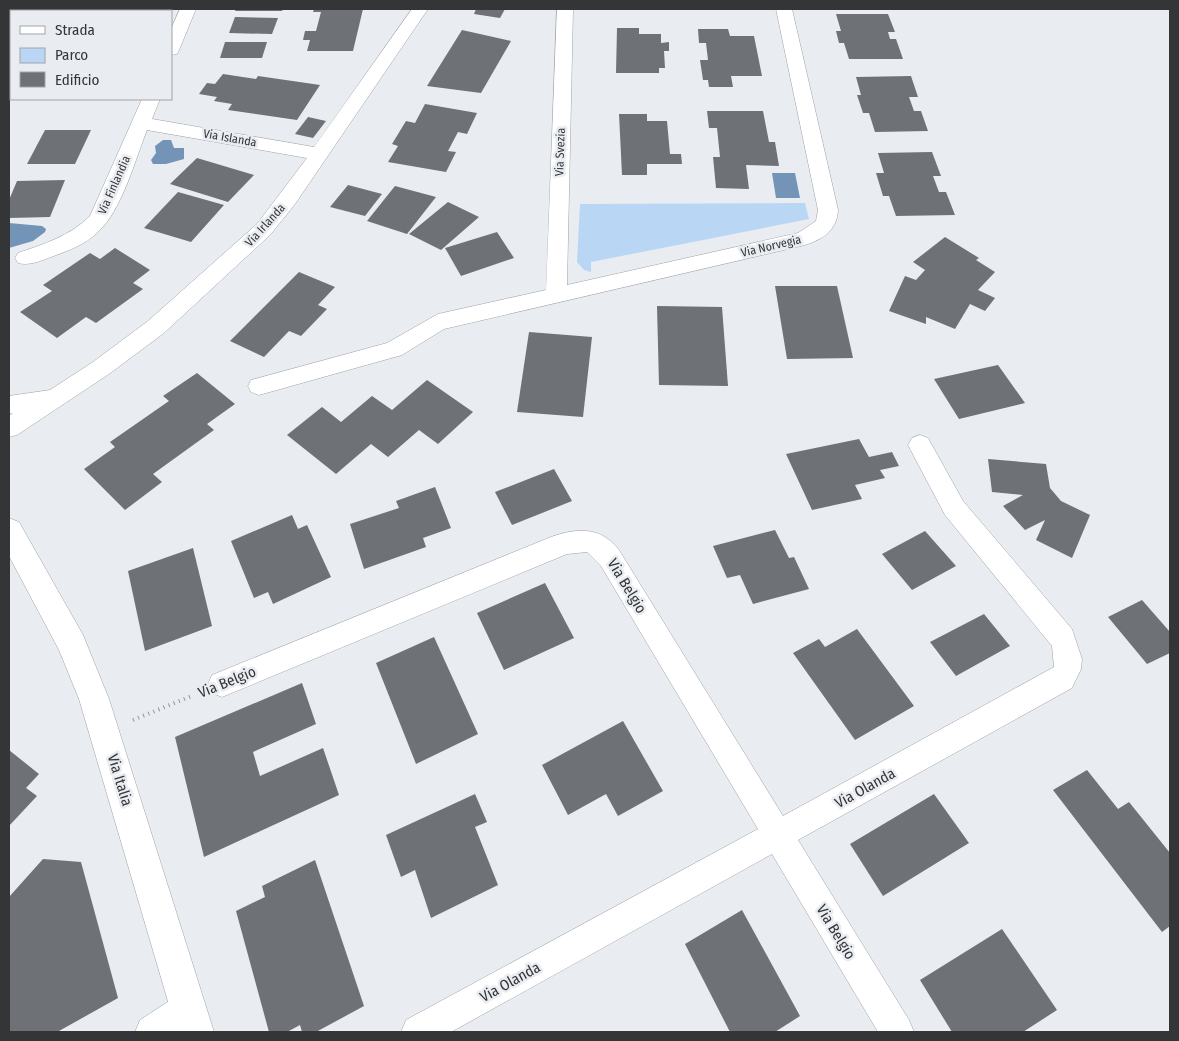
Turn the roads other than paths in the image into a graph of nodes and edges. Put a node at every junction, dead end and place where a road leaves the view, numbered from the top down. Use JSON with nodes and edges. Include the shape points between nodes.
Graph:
{"nodes":[{"id":1,"x":188,"y":9,"type":"edge"},
{"id":2,"x":420,"y":9,"type":"edge"},
{"id":3,"x":564,"y":9,"type":"edge"},
{"id":4,"x":784,"y":9,"type":"edge"},
{"id":5,"x":172,"y":48,"type":"edge"},
{"id":6,"x":151,"y":100,"type":"edge"},
{"id":7,"x":141,"y":123,"type":"junction"},
{"id":8,"x":319,"y":154,"type":"junction"},
{"id":9,"x":25,"y":258,"type":"dead end"},
{"id":10,"x":556,"y":296,"type":"junction"},
{"id":11,"x":259,"y":386,"type":"dead end"},
{"id":12,"x":61,"y":394,"type":"junction"},
{"id":13,"x":9,"y":405,"type":"edge"},
{"id":14,"x":9,"y":428,"type":"edge"},
{"id":15,"x":920,"y":445,"type":"dead end"},
{"id":16,"x":10,"y":536,"type":"edge"},
{"id":17,"x":222,"y":684,"type":"road end"},
{"id":18,"x":778,"y":836,"type":"junction"},
{"id":19,"x":193,"y":1020,"type":"edge"},
{"id":20,"x":152,"y":1032,"type":"edge"},
{"id":21,"x":418,"y":1032,"type":"edge"},
{"id":22,"x":897,"y":1032,"type":"edge"}],
"edges":[{"from":1,"to":5,"type":"street"},
{"from":2,"to":8,"type":"street","name":"Via Irlanda"},
{"from":3,"to":10,"type":"street","name":"Via Svezia"},
{"from":4,"to":10,"type":"street","name":"Via Norvegia","via":[[828,210],[823,228],[801,239]]},
{"from":6,"to":7,"type":"street","name":"Via Finlandia"},
{"from":7,"to":8,"type":"street","name":"Via Islanda"},
{"from":7,"to":9,"type":"street","name":"Via Finlandia","via":[[95,225],[72,240]]},
{"from":8,"to":12,"type":"street","name":"Via Irlanda","via":[[277,214],[245,248],[156,327]]},
{"from":10,"to":11,"type":"street","name":"Via Norvegia","via":[[438,322],[394,349]]},
{"from":12,"to":13,"type":"street","name":"Via Irlanda"},
{"from":12,"to":14,"type":"street","name":"Via Irlanda"},
{"from":15,"to":18,"type":"street","name":"Via Olanda","via":[[954,508],[1062,638],[1069,660],[1068,668],[1062,679]]},
{"from":16,"to":19,"type":"street","name":"Via Italia","via":[[72,645],[105,731]]},
{"from":17,"to":18,"type":"street","name":"Via Belgio","via":[[560,545],[588,540],[601,546],[610,558]]},
{"from":18,"to":21,"type":"street","name":"Via Olanda"},
{"from":18,"to":22,"type":"street","name":"Via Belgio"},
{"from":19,"to":20,"type":"street"}]}
